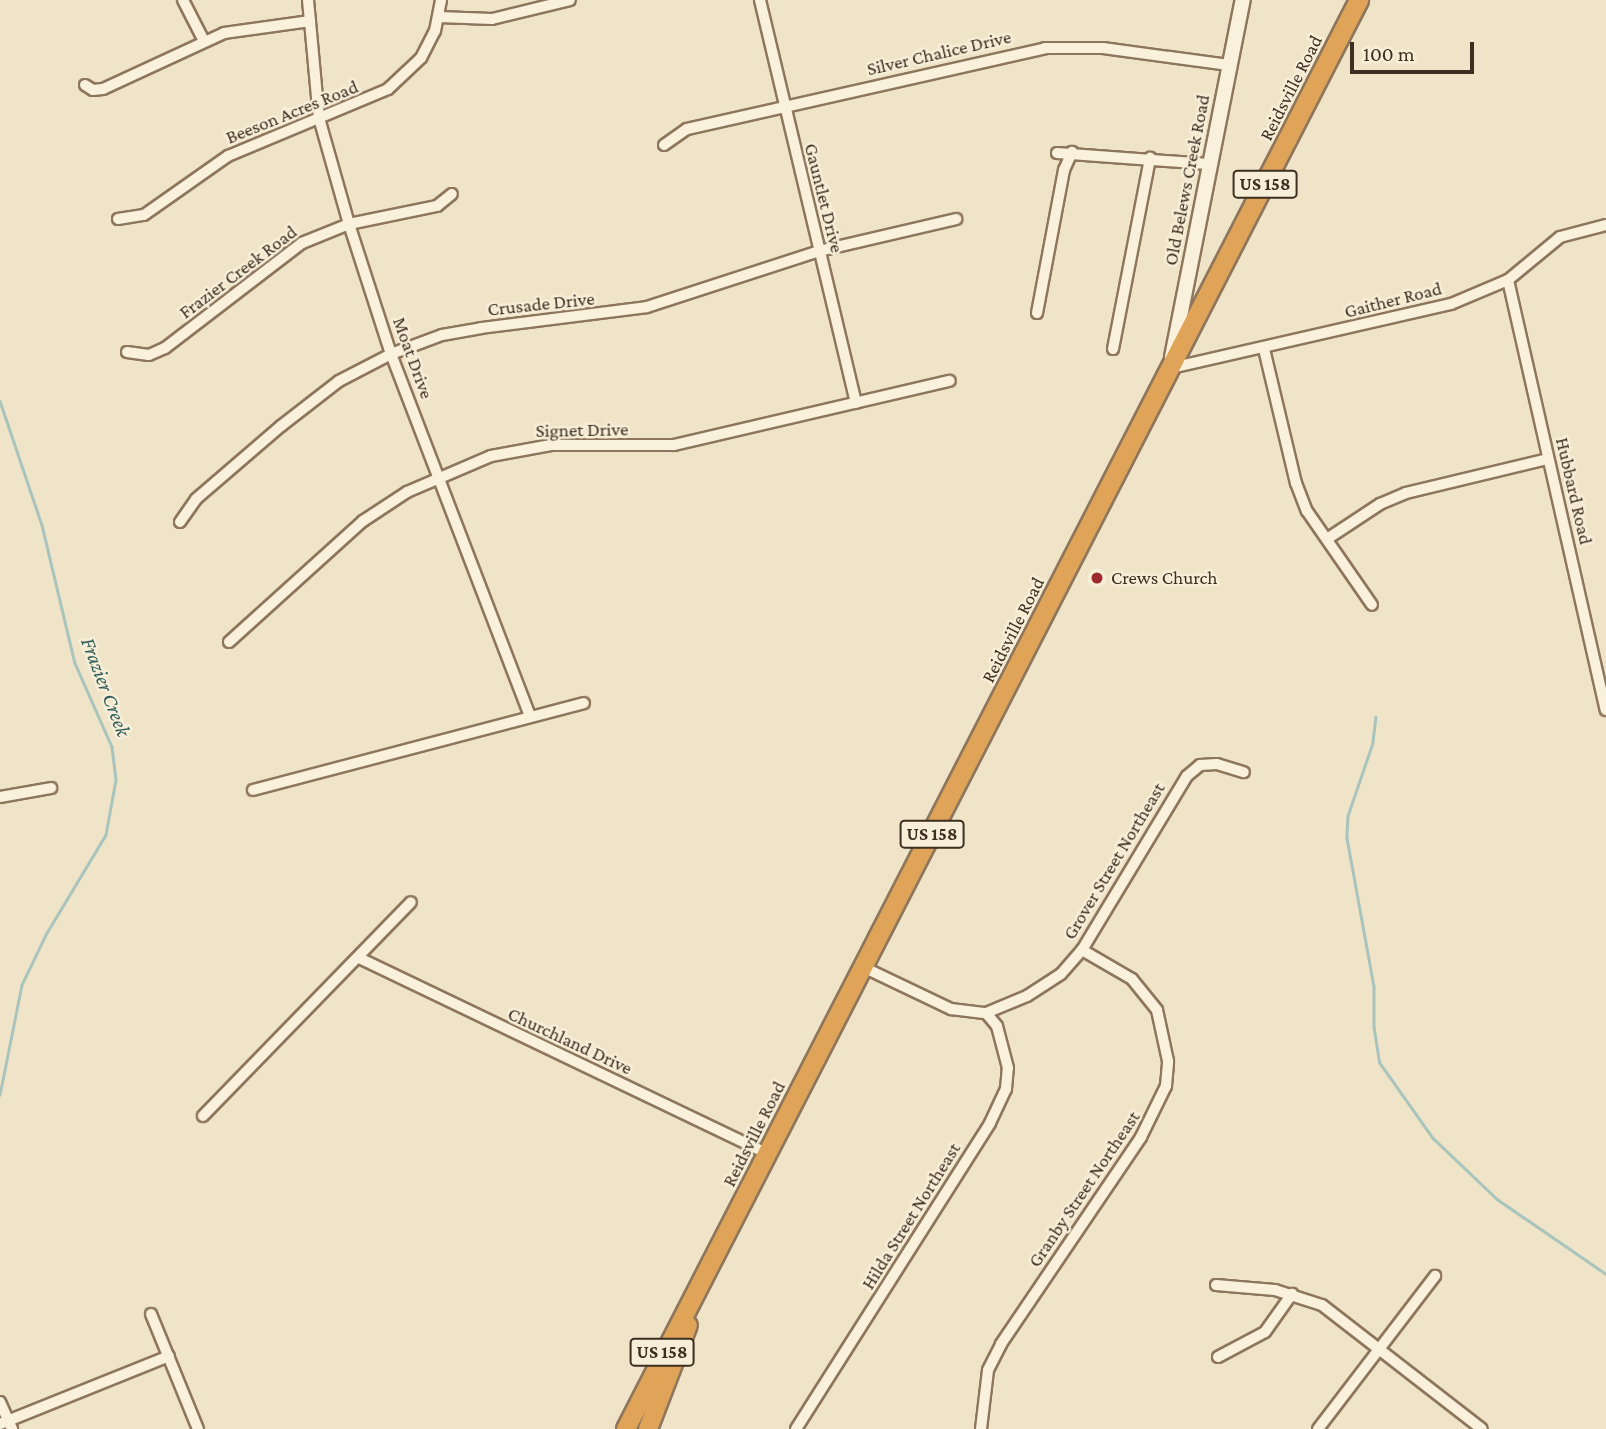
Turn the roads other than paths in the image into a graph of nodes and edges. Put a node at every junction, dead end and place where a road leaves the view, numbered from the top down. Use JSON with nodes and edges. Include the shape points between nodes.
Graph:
{"nodes":[{"id":1,"x":183,"y":0,"type":"edge"},
{"id":2,"x":308,"y":0,"type":"edge"},
{"id":3,"x":441,"y":0,"type":"edge"},
{"id":4,"x":570,"y":0,"type":"edge"},
{"id":5,"x":761,"y":0,"type":"edge"},
{"id":6,"x":1243,"y":0,"type":"edge"},
{"id":7,"x":1359,"y":0,"type":"edge"},
{"id":8,"x":439,"y":18,"type":"junction"},
{"id":9,"x":310,"y":21,"type":"junction"},
{"id":10,"x":203,"y":39,"type":"junction"},
{"id":11,"x":1229,"y":65,"type":"junction"},
{"id":12,"x":85,"y":85,"type":"dead end"},
{"id":13,"x":784,"y":106,"type":"junction"},
{"id":14,"x":319,"y":118,"type":"junction"},
{"id":15,"x":664,"y":145,"type":"dead end"},
{"id":16,"x":1072,"y":152,"type":"junction"},
{"id":17,"x":1057,"y":153,"type":"dead end"},
{"id":18,"x":1150,"y":158,"type":"junction"},
{"id":19,"x":1208,"y":164,"type":"junction"},
{"id":20,"x":452,"y":194,"type":"dead end"},
{"id":21,"x":118,"y":219,"type":"dead end"},
{"id":22,"x":956,"y":219,"type":"dead end"},
{"id":23,"x":349,"y":224,"type":"junction"},
{"id":24,"x":1606,"y":225,"type":"edge"},
{"id":25,"x":819,"y":251,"type":"junction"},
{"id":26,"x":1508,"y":281,"type":"junction"},
{"id":27,"x":1037,"y":313,"type":"dead end"},
{"id":28,"x":1113,"y":349,"type":"dead end"},
{"id":29,"x":1264,"y":349,"type":"junction"},
{"id":30,"x":127,"y":352,"type":"dead end"},
{"id":31,"x":391,"y":354,"type":"junction"},
{"id":32,"x":1170,"y":368,"type":"junction"},
{"id":33,"x":950,"y":381,"type":"dead end"},
{"id":34,"x":856,"y":403,"type":"junction"},
{"id":35,"x":1548,"y":459,"type":"junction"},
{"id":36,"x":440,"y":478,"type":"junction"},
{"id":37,"x":180,"y":522,"type":"dead end"},
{"id":38,"x":1327,"y":539,"type":"junction"},
{"id":39,"x":1372,"y":605,"type":"dead end"},
{"id":40,"x":229,"y":642,"type":"dead end"},
{"id":41,"x":584,"y":703,"type":"dead end"},
{"id":42,"x":1606,"y":710,"type":"edge"},
{"id":43,"x":530,"y":716,"type":"junction"},
{"id":44,"x":1244,"y":772,"type":"dead end"},
{"id":45,"x":51,"y":788,"type":"dead end"},
{"id":46,"x":253,"y":790,"type":"dead end"},
{"id":47,"x":0,"y":797,"type":"edge"},
{"id":48,"x":411,"y":902,"type":"dead end"},
{"id":49,"x":1082,"y":950,"type":"junction"},
{"id":50,"x":359,"y":958,"type":"junction"},
{"id":51,"x":863,"y":967,"type":"junction"},
{"id":52,"x":986,"y":1013,"type":"junction"},
{"id":53,"x":203,"y":1116,"type":"dead end"},
{"id":54,"x":768,"y":1154,"type":"junction"},
{"id":55,"x":1435,"y":1276,"type":"dead end"},
{"id":56,"x":704,"y":1278,"type":"junction"},
{"id":57,"x":1216,"y":1285,"type":"dead end"},
{"id":58,"x":1292,"y":1294,"type":"junction"},
{"id":59,"x":151,"y":1314,"type":"dead end"},
{"id":60,"x":1379,"y":1347,"type":"junction"},
{"id":61,"x":169,"y":1356,"type":"junction"},
{"id":62,"x":1218,"y":1357,"type":"dead end"},
{"id":63,"x":0,"y":1402,"type":"edge"},
{"id":64,"x":7,"y":1425,"type":"edge"},
{"id":65,"x":198,"y":1429,"type":"edge"},
{"id":66,"x":626,"y":1429,"type":"edge"},
{"id":67,"x":648,"y":1429,"type":"edge"},
{"id":68,"x":796,"y":1429,"type":"edge"},
{"id":69,"x":981,"y":1429,"type":"edge"},
{"id":70,"x":1318,"y":1429,"type":"edge"},
{"id":71,"x":1482,"y":1429,"type":"edge"}],
"edges":[{"from":1,"to":10,"type":"street"},
{"from":2,"to":9,"type":"street","name":"Moat Drive"},
{"from":3,"to":8,"type":"street","name":"Beeson Acres Road"},
{"from":4,"to":8,"type":"street","via":[[474,21]]},
{"from":5,"to":13,"type":"street","name":"Gauntlet Drive"},
{"from":6,"to":11,"type":"street","name":"Old Belews Creek Road"},
{"from":7,"to":32,"type":"highway","name":"Reidsville Road","number":"US 158"},
{"from":8,"to":14,"type":"street","name":"Beeson Acres Road","via":[[421,58],[400,80],[375,96]]},
{"from":9,"to":10,"type":"street"},
{"from":9,"to":14,"type":"street","name":"Moat Drive"},
{"from":10,"to":12,"type":"street","via":[[103,89]]},
{"from":11,"to":13,"type":"street","name":"Silver Chalice Drive","via":[[1103,48],[1045,48]]},
{"from":11,"to":19,"type":"street","name":"Old Belews Creek Road"},
{"from":13,"to":15,"type":"street","name":"Silver Chalice Drive","via":[[687,129]]},
{"from":13,"to":25,"type":"street","name":"Gauntlet Drive"},
{"from":14,"to":21,"type":"street","name":"Beeson Acres Road","via":[[228,156],[144,215]]},
{"from":14,"to":23,"type":"street","name":"Moat Drive"},
{"from":16,"to":17,"type":"street"},
{"from":16,"to":18,"type":"street"},
{"from":16,"to":27,"type":"street","via":[[1064,170]]},
{"from":18,"to":19,"type":"street"},
{"from":18,"to":28,"type":"street"},
{"from":19,"to":32,"type":"street","name":"Old Belews Creek Road"},
{"from":20,"to":23,"type":"street","name":"Frazier Creek Road","via":[[437,206]]},
{"from":22,"to":25,"type":"street","name":"Crusade Drive"},
{"from":23,"to":30,"type":"street","name":"Frazier Creek Road","via":[[302,243],[164,348],[149,355]]},
{"from":23,"to":31,"type":"street","name":"Moat Drive"},
{"from":24,"to":26,"type":"street","name":"Gaither Road","via":[[1560,237]]},
{"from":25,"to":31,"type":"street","name":"Crusade Drive","via":[[647,307],[442,335]]},
{"from":25,"to":34,"type":"street","name":"Gauntlet Drive"},
{"from":26,"to":29,"type":"street","name":"Gaither Road","via":[[1451,304]]},
{"from":26,"to":35,"type":"street","name":"Hubbard Road"},
{"from":29,"to":32,"type":"street","name":"Gaither Road"},
{"from":29,"to":38,"type":"street","via":[[1296,483],[1307,511]]},
{"from":31,"to":36,"type":"street","name":"Moat Drive"},
{"from":31,"to":37,"type":"street","name":"Crusade Drive","via":[[339,381],[281,426],[196,499]]},
{"from":32,"to":51,"type":"highway","name":"Reidsville Road","number":"US 158"},
{"from":33,"to":34,"type":"street","name":"Signet Drive"},
{"from":34,"to":36,"type":"street","name":"Signet Drive","via":[[674,445],[521,449]]},
{"from":35,"to":38,"type":"street","via":[[1406,493],[1380,504]]},
{"from":35,"to":42,"type":"street","name":"Hubbard Road"},
{"from":36,"to":40,"type":"street","name":"Signet Drive","via":[[407,492],[363,521]]},
{"from":36,"to":43,"type":"street","name":"Moat Drive"},
{"from":38,"to":39,"type":"street"},
{"from":41,"to":43,"type":"street"},
{"from":43,"to":46,"type":"street"},
{"from":44,"to":49,"type":"street","name":"Grover Street Northeast","via":[[1217,764],[1200,765],[1186,776]]},
{"from":45,"to":47,"type":"street"},
{"from":48,"to":50,"type":"street"},
{"from":49,"to":52,"type":"street","name":"Grover Street Northeast","via":[[1061,974],[1027,996]]},
{"from":49,"to":69,"type":"street","name":"Granby Street Northeast","via":[[1132,979],[1157,1010],[1168,1061],[1166,1086],[1141,1137],[1001,1344],[988,1370]]},
{"from":50,"to":53,"type":"street"},
{"from":50,"to":54,"type":"street","name":"Churchland Drive"},
{"from":51,"to":52,"type":"street","via":[[948,1008]]},
{"from":51,"to":54,"type":"highway","name":"Reidsville Road","number":"US 158"},
{"from":52,"to":68,"type":"street","name":"Hilda Street Northeast","via":[[997,1026],[1005,1057],[1006,1089],[990,1123]]},
{"from":54,"to":56,"type":"highway","name":"Reidsville Road","number":"US 158"},
{"from":55,"to":60,"type":"street"},
{"from":56,"to":66,"type":"highway","name":"Reidsville Road","number":"US 158","via":[[691,1294]]},
{"from":56,"to":67,"type":"highway","name":"Reidsville Road","number":"US 158"},
{"from":57,"to":58,"type":"street"},
{"from":58,"to":60,"type":"street","via":[[1322,1305]]},
{"from":58,"to":62,"type":"street","via":[[1265,1332]]},
{"from":59,"to":61,"type":"street"},
{"from":60,"to":70,"type":"street"},
{"from":60,"to":71,"type":"street"},
{"from":61,"to":64,"type":"street"},
{"from":61,"to":65,"type":"street"},
{"from":63,"to":64,"type":"street"}]}
